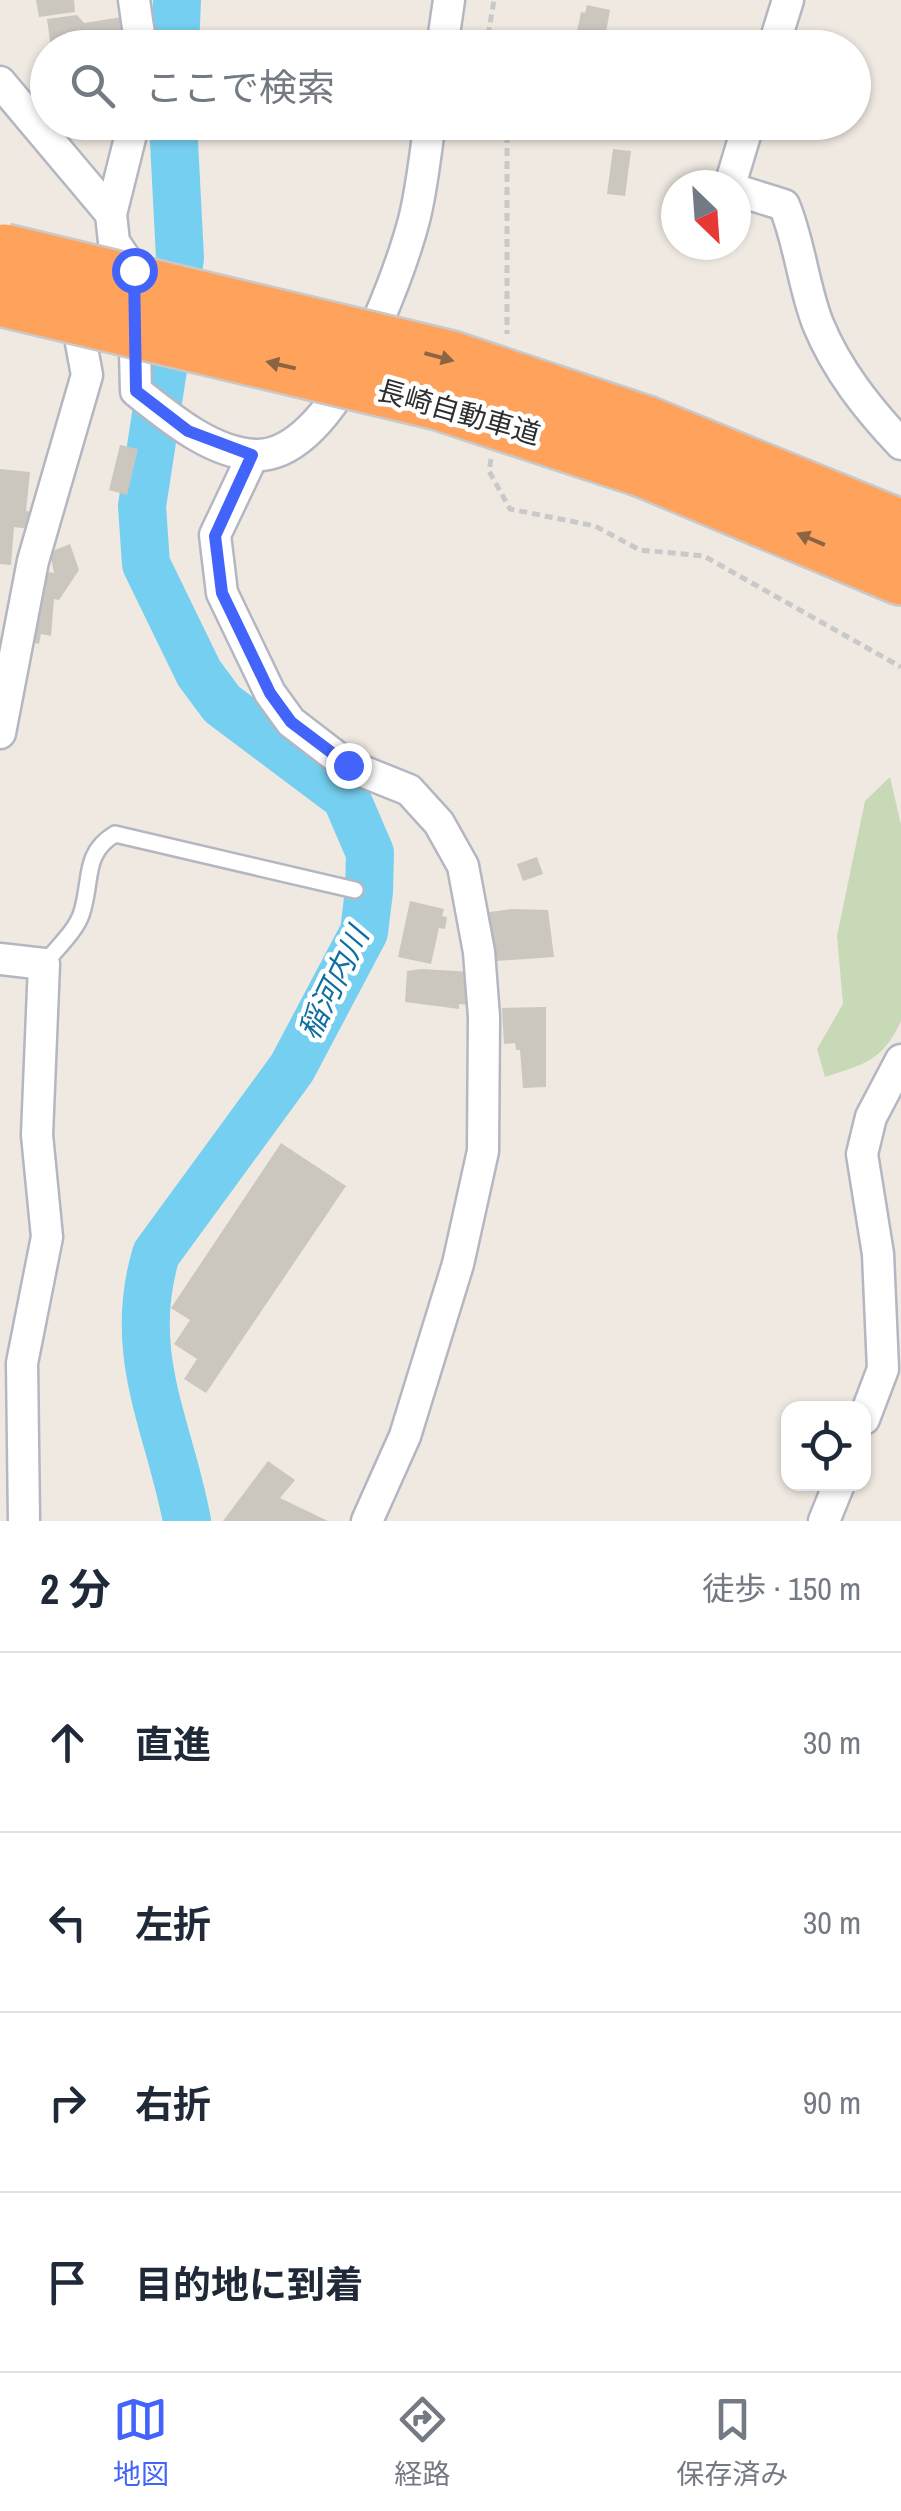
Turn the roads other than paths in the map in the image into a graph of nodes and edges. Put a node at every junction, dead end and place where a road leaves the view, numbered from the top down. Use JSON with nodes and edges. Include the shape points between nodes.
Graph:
{"nodes":[{"id":1,"x":134,"y":0,"type":"edge"},
{"id":2,"x":448,"y":0,"type":"edge"},
{"id":3,"x":788,"y":0,"type":"edge"},
{"id":4,"x":138,"y":30,"type":"edge"},
{"id":5,"x":444,"y":30,"type":"edge"},
{"id":6,"x":779,"y":30,"type":"edge"},
{"id":7,"x":0,"y":82,"type":"edge"},
{"id":8,"x":30,"y":121,"type":"edge"},
{"id":9,"x":45,"y":140,"type":"edge"},
{"id":10,"x":130,"y":140,"type":"edge"},
{"id":11,"x":427,"y":140,"type":"edge"},
{"id":12,"x":744,"y":140,"type":"edge"},
{"id":13,"x":735,"y":170,"type":"edge"},
{"id":14,"x":751,"y":195,"type":"edge"},
{"id":15,"x":113,"y":228,"type":"junction"},
{"id":16,"x":1,"y":267,"type":"edge"},
{"id":17,"x":901,"y":444,"type":"edge"},
{"id":18,"x":645,"y":446,"type":"junction"},
{"id":19,"x":252,"y":455,"type":"junction"},
{"id":20,"x":901,"y":528,"type":"edge"},
{"id":21,"x":901,"y":577,"type":"edge"},
{"id":22,"x":0,"y":733,"type":"edge"},
{"id":23,"x":355,"y":890,"type":"dead end"},
{"id":24,"x":0,"y":959,"type":"edge"},
{"id":25,"x":44,"y":964,"type":"junction"},
{"id":26,"x":901,"y":1060,"type":"edge"},
{"id":27,"x":871,"y":1401,"type":"edge"},
{"id":28,"x":835,"y":1491,"type":"edge"},
{"id":29,"x":24,"y":1521,"type":"edge"},
{"id":30,"x":367,"y":1521,"type":"edge"},
{"id":31,"x":824,"y":1521,"type":"edge"}],
"edges":[{"from":1,"to":4,"type":"street"},
{"from":2,"to":5,"type":"street"},
{"from":3,"to":6,"type":"street"},
{"from":7,"to":8,"type":"street"},
{"from":9,"to":15,"type":"street"},
{"from":10,"to":15,"type":"street"},
{"from":11,"to":19,"type":"street","via":[[414,219],[390,295],[337,402],[273,454]]},
{"from":12,"to":13,"type":"street"},
{"from":14,"to":17,"type":"street","via":[[784,205],[818,322],[859,399]]},
{"from":15,"to":19,"type":"street","via":[[134,270],[136,391],[188,431]]},
{"from":15,"to":22,"type":"street","via":[[98,263],[81,343],[88,375],[33,561]]},
{"from":16,"to":18,"type":"highway","name":"長崎自動車道","bridge":true,"via":[[439,402]]},
{"from":18,"to":20,"type":"highway","name":"長崎自動車道"},
{"from":21,"to":18,"type":"highway","name":"長崎自動車道","one_way":true},
{"from":19,"to":30,"type":"street","via":[[215,536],[222,593],[291,722],[348,765],[410,790],[439,823],[463,866],[478,952],[483,1152],[458,1264],[410,1419]]},
{"from":23,"to":25,"type":"lane","via":[[115,834],[97,845],[82,916]]},
{"from":24,"to":25,"type":"street"},
{"from":25,"to":29,"type":"street","via":[[36,1134],[47,1237],[22,1363]]},
{"from":26,"to":27,"type":"street","via":[[871,1117],[862,1154],[878,1254],[883,1368]]},
{"from":28,"to":31,"type":"street"}]}
